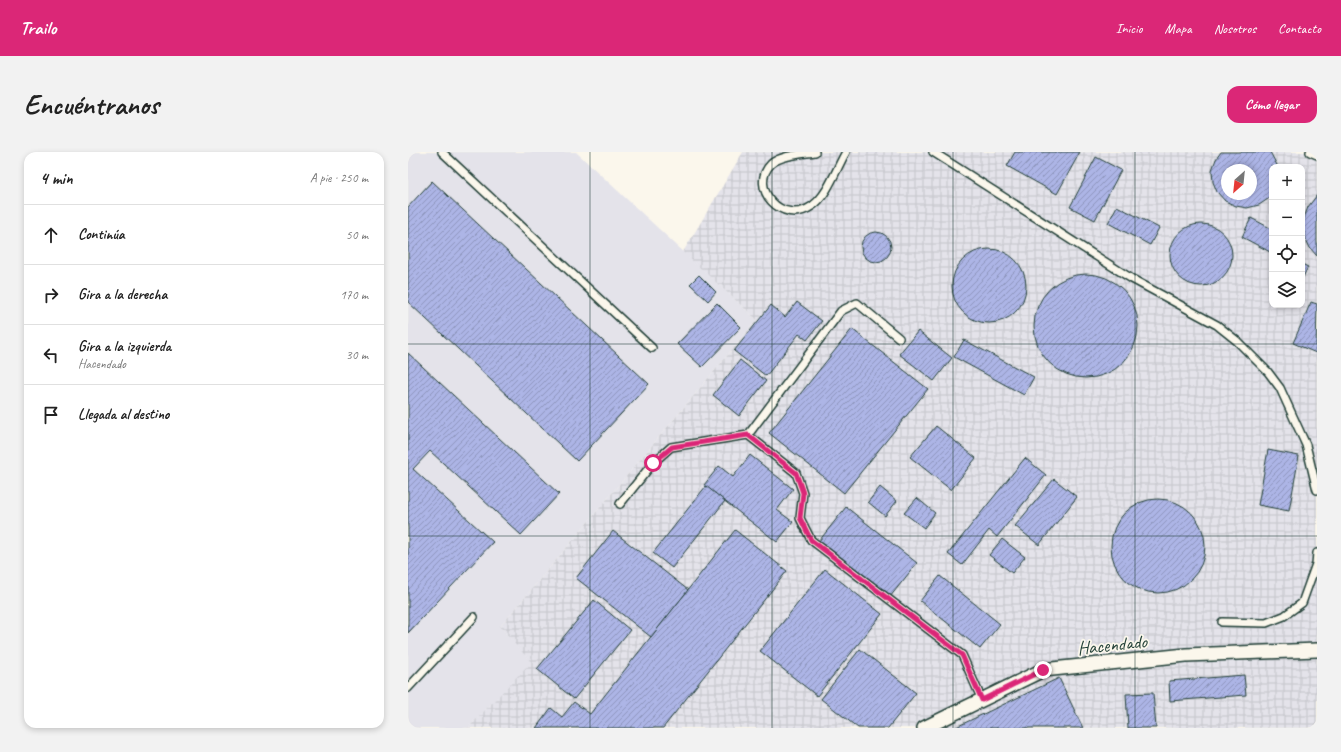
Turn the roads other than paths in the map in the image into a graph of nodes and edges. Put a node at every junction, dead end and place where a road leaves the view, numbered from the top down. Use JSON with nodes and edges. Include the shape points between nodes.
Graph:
{"nodes":[{"id":1,"x":442,"y":152,"type":"edge"},
{"id":2,"x":815,"y":152,"type":"edge"},
{"id":3,"x":846,"y":152,"type":"edge"},
{"id":4,"x":933,"y":152,"type":"edge"},
{"id":5,"x":1310,"y":152,"type":"edge"},
{"id":6,"x":1317,"y":155,"type":"edge"},
{"id":7,"x":899,"y":338,"type":"dead end"},
{"id":8,"x":652,"y":348,"type":"dead end"},
{"id":9,"x":748,"y":435,"type":"junction"},
{"id":10,"x":1317,"y":490,"type":"edge"},
{"id":11,"x":620,"y":504,"type":"dead end"},
{"id":12,"x":1317,"y":553,"type":"edge"},
{"id":13,"x":474,"y":617,"type":"dead end"},
{"id":14,"x":1222,"y":622,"type":"dead end"},
{"id":15,"x":1317,"y":650,"type":"edge"},
{"id":16,"x":408,"y":688,"type":"edge"},
{"id":17,"x":982,"y":700,"type":"junction"},
{"id":18,"x":924,"y":728,"type":"edge"}],
"edges":[{"from":1,"to":8,"type":"lane"},
{"from":2,"to":3,"type":"lane","via":[[785,158],[772,164],[766,173],[764,189],[770,200],[783,210],[798,212],[812,206],[824,193]]},
{"from":4,"to":10,"type":"lane","via":[[1132,279],[1217,325],[1237,341],[1280,388],[1306,445]]},
{"from":5,"to":6,"type":"lane"},
{"from":7,"to":9,"type":"lane","via":[[857,303],[841,311]]},
{"from":9,"to":11,"type":"lane","via":[[672,447],[653,463]]},
{"from":9,"to":17,"type":"lane","via":[[796,473],[803,493],[800,518],[811,540],[962,655]]},
{"from":12,"to":14,"type":"lane","via":[[1316,564],[1302,603],[1284,616],[1266,623]]},
{"from":13,"to":16,"type":"lane"},
{"from":15,"to":17,"type":"street","name":"Hacendado","via":[[1186,656],[1043,670]]},
{"from":17,"to":18,"type":"street","name":"Hacendado"}]}
